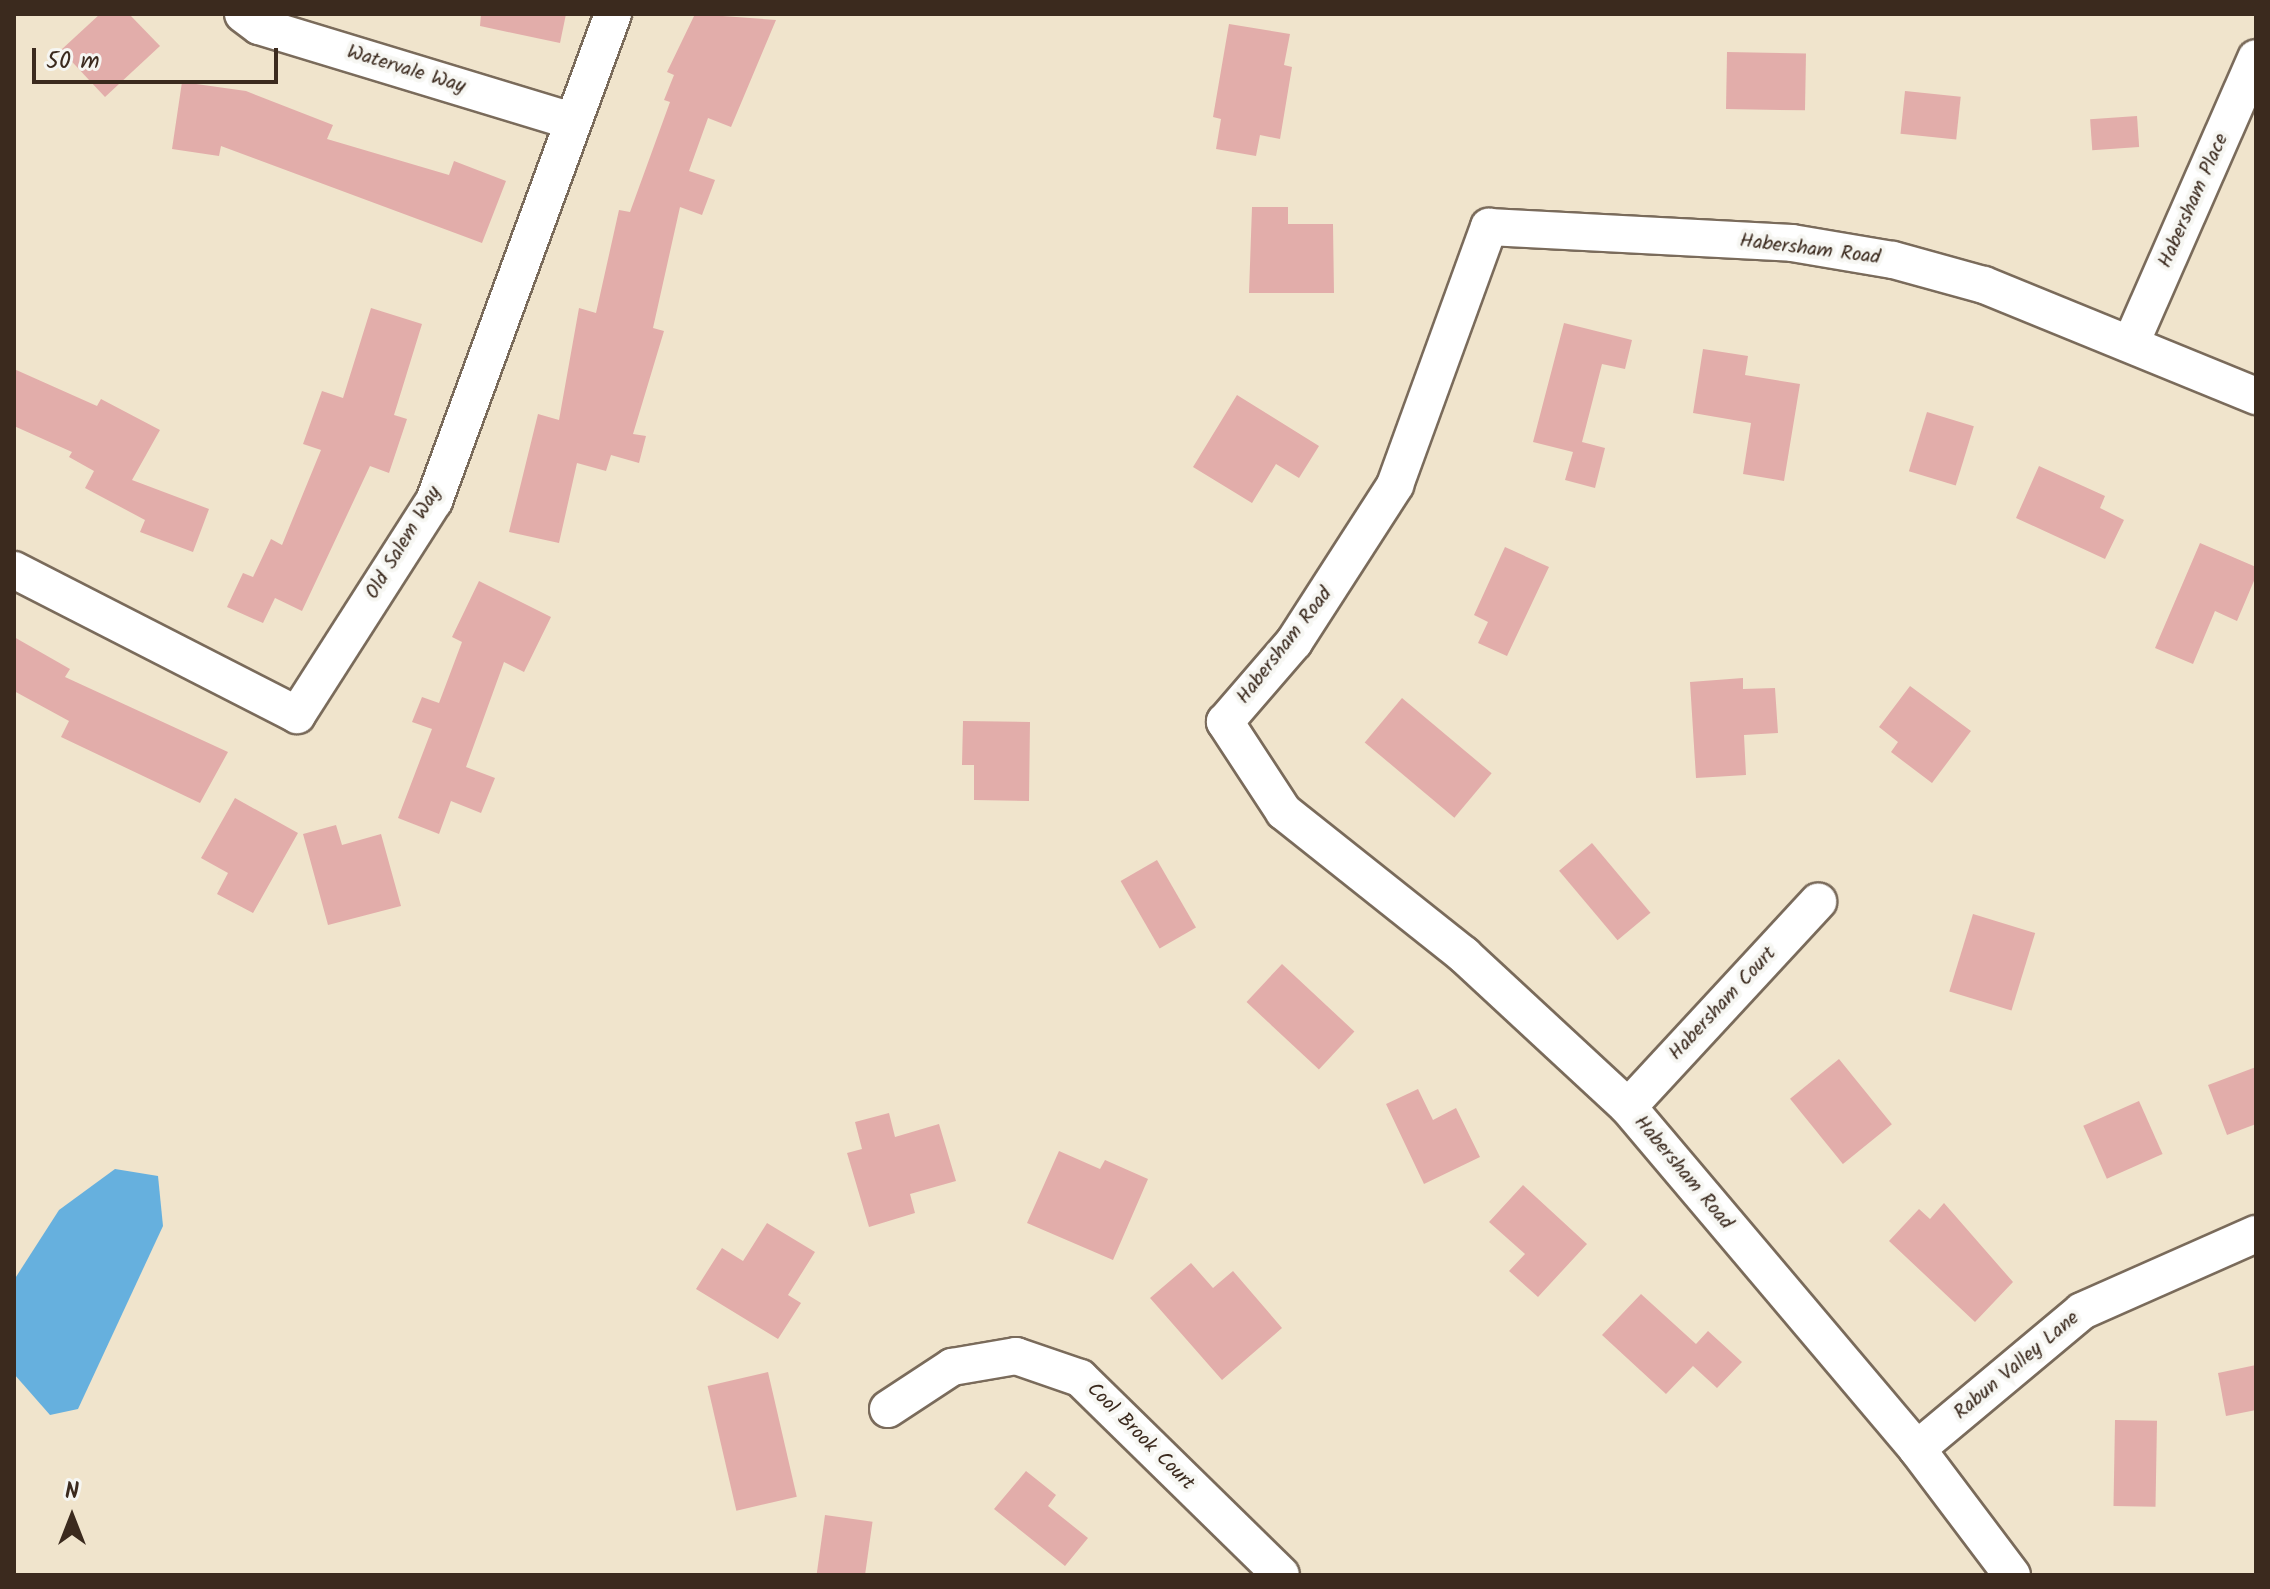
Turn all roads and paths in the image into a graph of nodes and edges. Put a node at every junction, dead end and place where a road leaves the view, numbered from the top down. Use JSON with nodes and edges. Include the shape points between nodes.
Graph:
{"nodes":[{"id":1,"x":243,"y":14,"type":"edge"},
{"id":2,"x":613,"y":14,"type":"edge"},
{"id":3,"x":2256,"y":58,"type":"edge"},
{"id":4,"x":571,"y":121,"type":"junction"},
{"id":5,"x":2131,"y":343,"type":"junction"},
{"id":6,"x":2256,"y":396,"type":"edge"},
{"id":7,"x":14,"y":570,"type":"edge"},
{"id":8,"x":1818,"y":902,"type":"dead end"},
{"id":9,"x":1628,"y":1107,"type":"junction"},
{"id":10,"x":2256,"y":1234,"type":"edge"},
{"id":11,"x":888,"y":1409,"type":"dead end"},
{"id":12,"x":1917,"y":1449,"type":"junction"},
{"id":13,"x":1281,"y":1575,"type":"edge"},
{"id":14,"x":2012,"y":1575,"type":"edge"}],
"edges":[{"from":1,"to":4,"type":"street","name":"Watervale Way","via":[[259,26]]},
{"from":2,"to":4,"type":"street","name":"Old Salem Way"},
{"from":3,"to":5,"type":"street","name":"Habersham Place"},
{"from":4,"to":7,"type":"street","name":"Old Salem Way","via":[[527,262],[434,501],[297,715]]},
{"from":5,"to":6,"type":"street","name":"Habersham Road"},
{"from":5,"to":9,"type":"street","name":"Habersham Road","via":[[1984,285],[1893,260],[1792,243],[1489,227],[1395,485],[1294,642],[1225,722],[1284,812],[1464,955]]},
{"from":8,"to":9,"type":"street","name":"Habersham Court"},
{"from":9,"to":12,"type":"street","name":"Habersham Road"},
{"from":10,"to":12,"type":"street","name":"Rabun Valley Lane","via":[[2082,1311]]},
{"from":11,"to":13,"type":"street","name":"Cool Brook Court","via":[[952,1367],[1016,1356],[1080,1378]]},
{"from":12,"to":14,"type":"street","name":"Habersham Road"}]}
